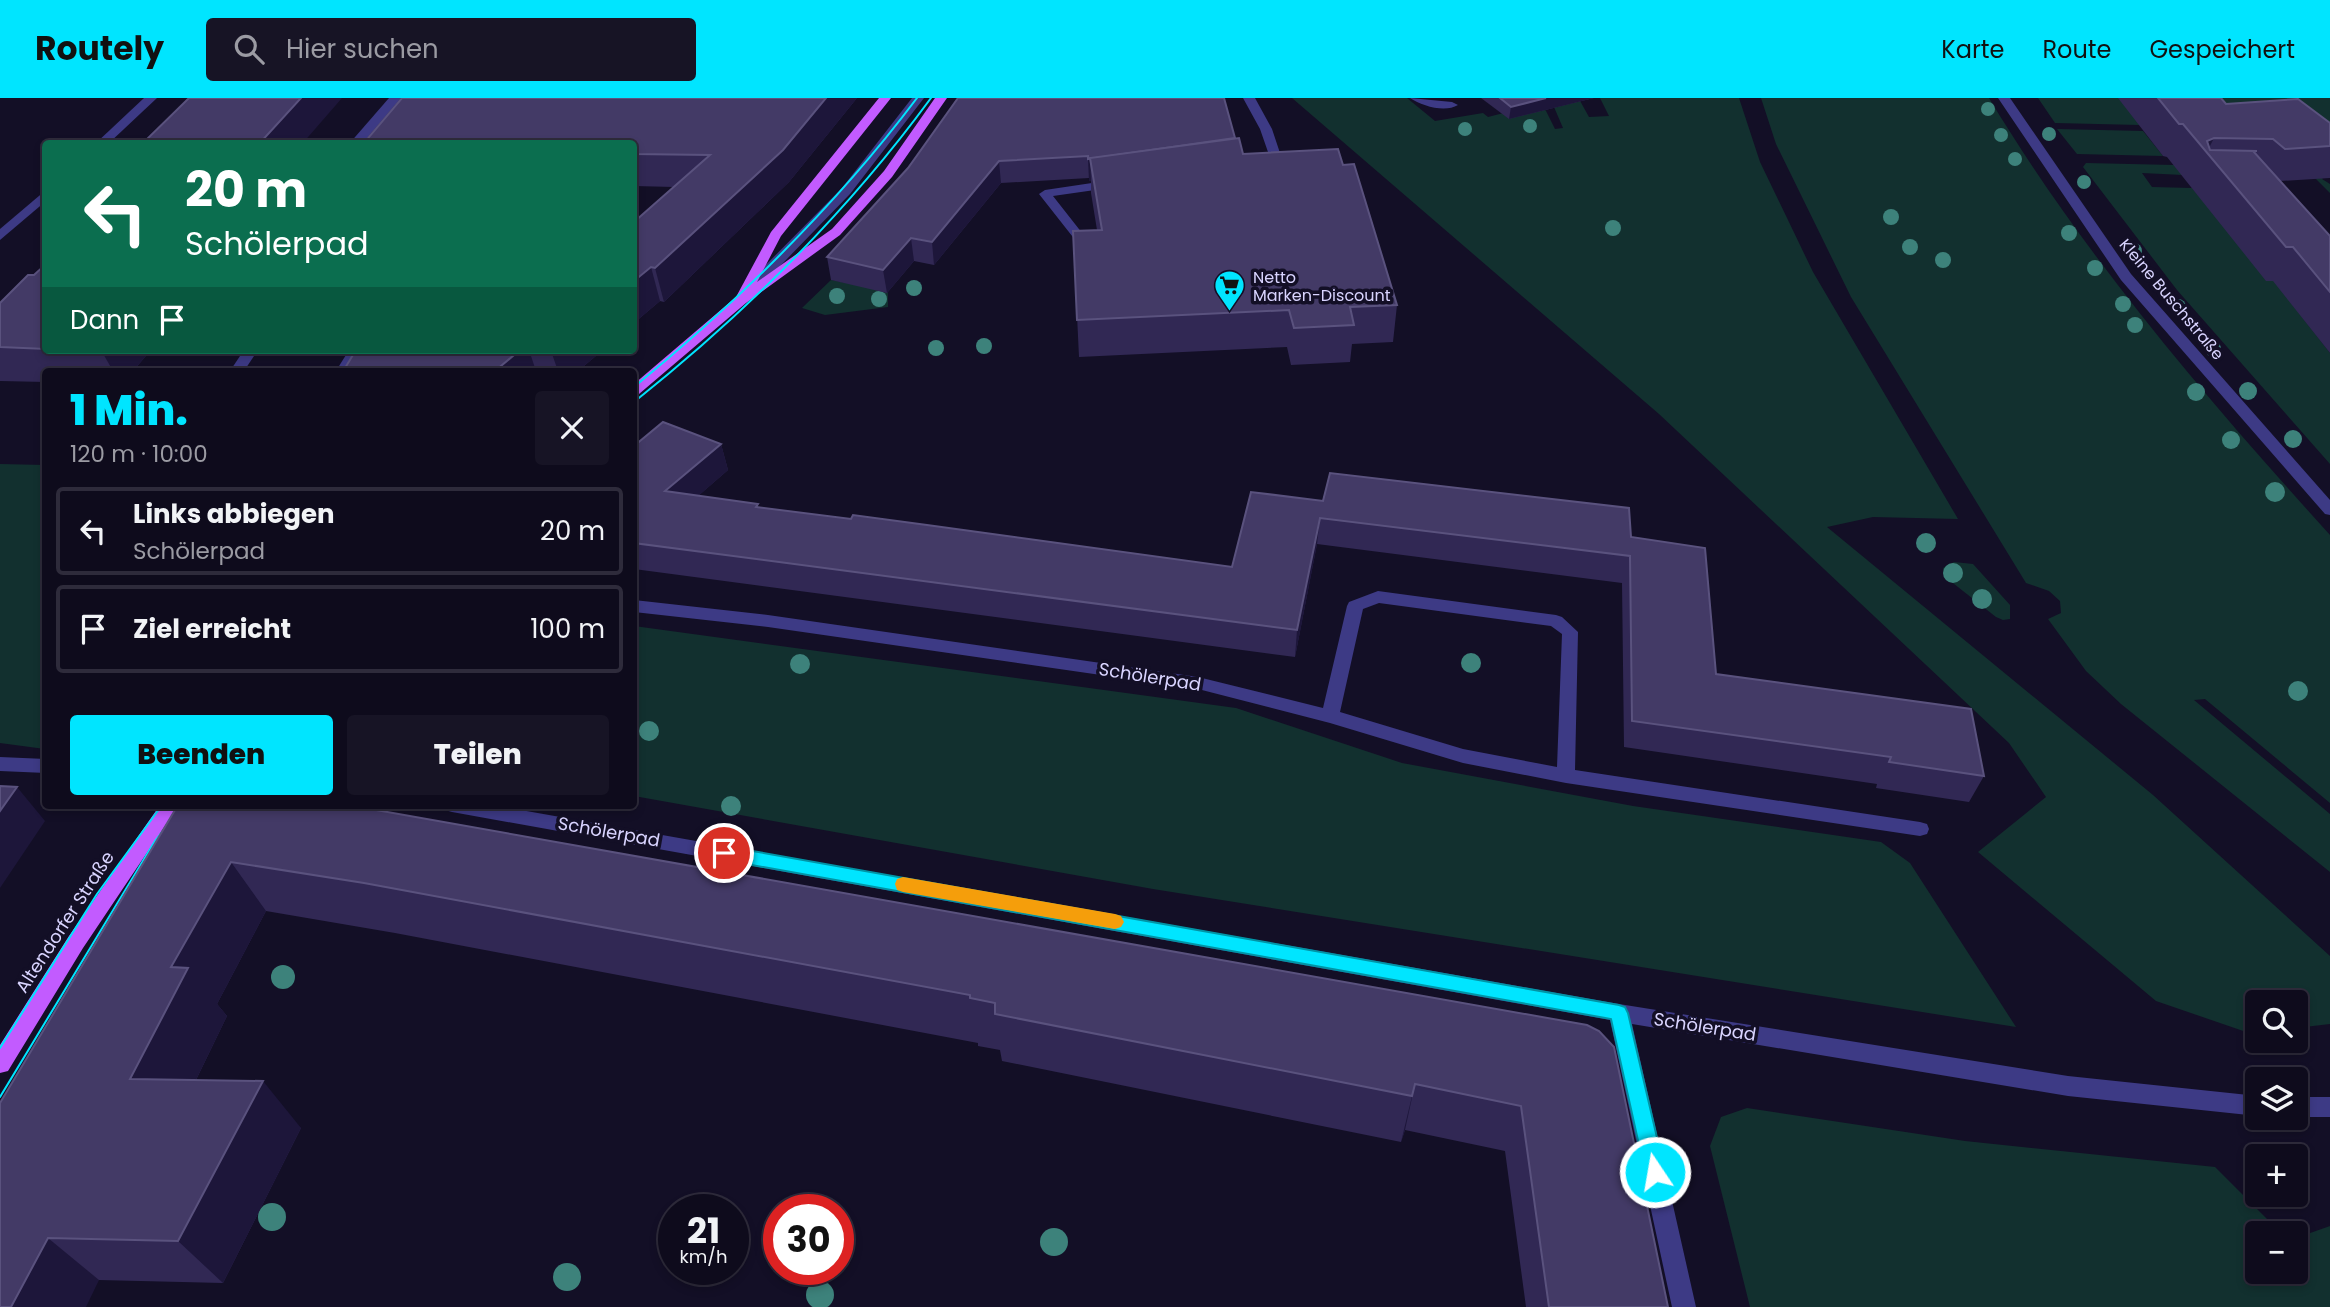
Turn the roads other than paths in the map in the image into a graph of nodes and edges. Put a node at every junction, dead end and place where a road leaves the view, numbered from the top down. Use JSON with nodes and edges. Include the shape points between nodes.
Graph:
{"nodes":[{"id":1,"x":151,"y":98,"type":"edge"},
{"id":2,"x":395,"y":98,"type":"edge"},
{"id":3,"x":885,"y":98,"type":"edge"},
{"id":4,"x":918,"y":98,"type":"edge"},
{"id":5,"x":942,"y":98,"type":"edge"},
{"id":6,"x":1249,"y":98,"type":"edge"},
{"id":7,"x":1416,"y":98,"type":"edge"},
{"id":8,"x":2004,"y":98,"type":"edge"},
{"id":9,"x":1452,"y":105,"type":"dead end"},
{"id":10,"x":105,"y":140,"type":"edge"},
{"id":11,"x":358,"y":140,"type":"edge"},
{"id":12,"x":1243,"y":166,"type":"edge"},
{"id":13,"x":1124,"y":183,"type":"edge"},
{"id":14,"x":42,"y":198,"type":"edge"},
{"id":15,"x":0,"y":236,"type":"edge"},
{"id":16,"x":1080,"y":238,"type":"edge"},
{"id":17,"x":741,"y":300,"type":"junction"},
{"id":18,"x":637,"y":388,"type":"edge"},
{"id":19,"x":2330,"y":510,"type":"edge"},
{"id":20,"x":637,"y":606,"type":"edge"},
{"id":21,"x":1330,"y":716,"type":"junction"},
{"id":22,"x":0,"y":764,"type":"edge"},
{"id":23,"x":42,"y":766,"type":"edge"},
{"id":24,"x":1566,"y":776,"type":"junction"},
{"id":25,"x":167,"y":809,"type":"edge"},
{"id":26,"x":474,"y":809,"type":"edge"},
{"id":27,"x":1920,"y":829,"type":"dead end"},
{"id":28,"x":1619,"y":1013,"type":"junction"},
{"id":29,"x":0,"y":1064,"type":"edge"},
{"id":30,"x":2245,"y":1105,"type":"edge"},
{"id":31,"x":2308,"y":1107,"type":"edge"},
{"id":32,"x":2330,"y":1107,"type":"edge"},
{"id":33,"x":1684,"y":1307,"type":"edge"}],
"edges":[{"from":1,"to":10,"type":"street"},
{"from":2,"to":11,"type":"street"},
{"from":3,"to":17,"type":"main road","via":[[775,235]]},
{"from":4,"to":17,"type":"street","via":[[846,191]]},
{"from":5,"to":17,"type":"main road","via":[[888,174],[836,232]]},
{"from":6,"to":12,"type":"street","via":[[1274,153]]},
{"from":7,"to":9,"type":"street"},
{"from":8,"to":19,"type":"street","name":"Kleine Buschstraße","via":[[2126,276]]},
{"from":13,"to":16,"type":"street","via":[[1045,194]]},
{"from":14,"to":15,"type":"street"},
{"from":17,"to":18,"type":"main road"},
{"from":20,"to":21,"type":"street","name":"Schölerpad","via":[[1198,683]]},
{"from":21,"to":24,"type":"street","name":"Schölerpad","via":[[1463,756]]},
{"from":21,"to":24,"type":"street","via":[[1355,606],[1378,597],[1556,621],[1570,632]]},
{"from":22,"to":23,"type":"street"},
{"from":24,"to":27,"type":"street","name":"Schölerpad"},
{"from":25,"to":29,"type":"main road","name":"Altendorfer Straße","via":[[75,942]]},
{"from":26,"to":28,"type":"street","name":"Schölerpad"},
{"from":28,"to":30,"type":"street","name":"Schölerpad","via":[[2068,1086]]},
{"from":28,"to":33,"type":"street"},
{"from":31,"to":32,"type":"street"}]}
